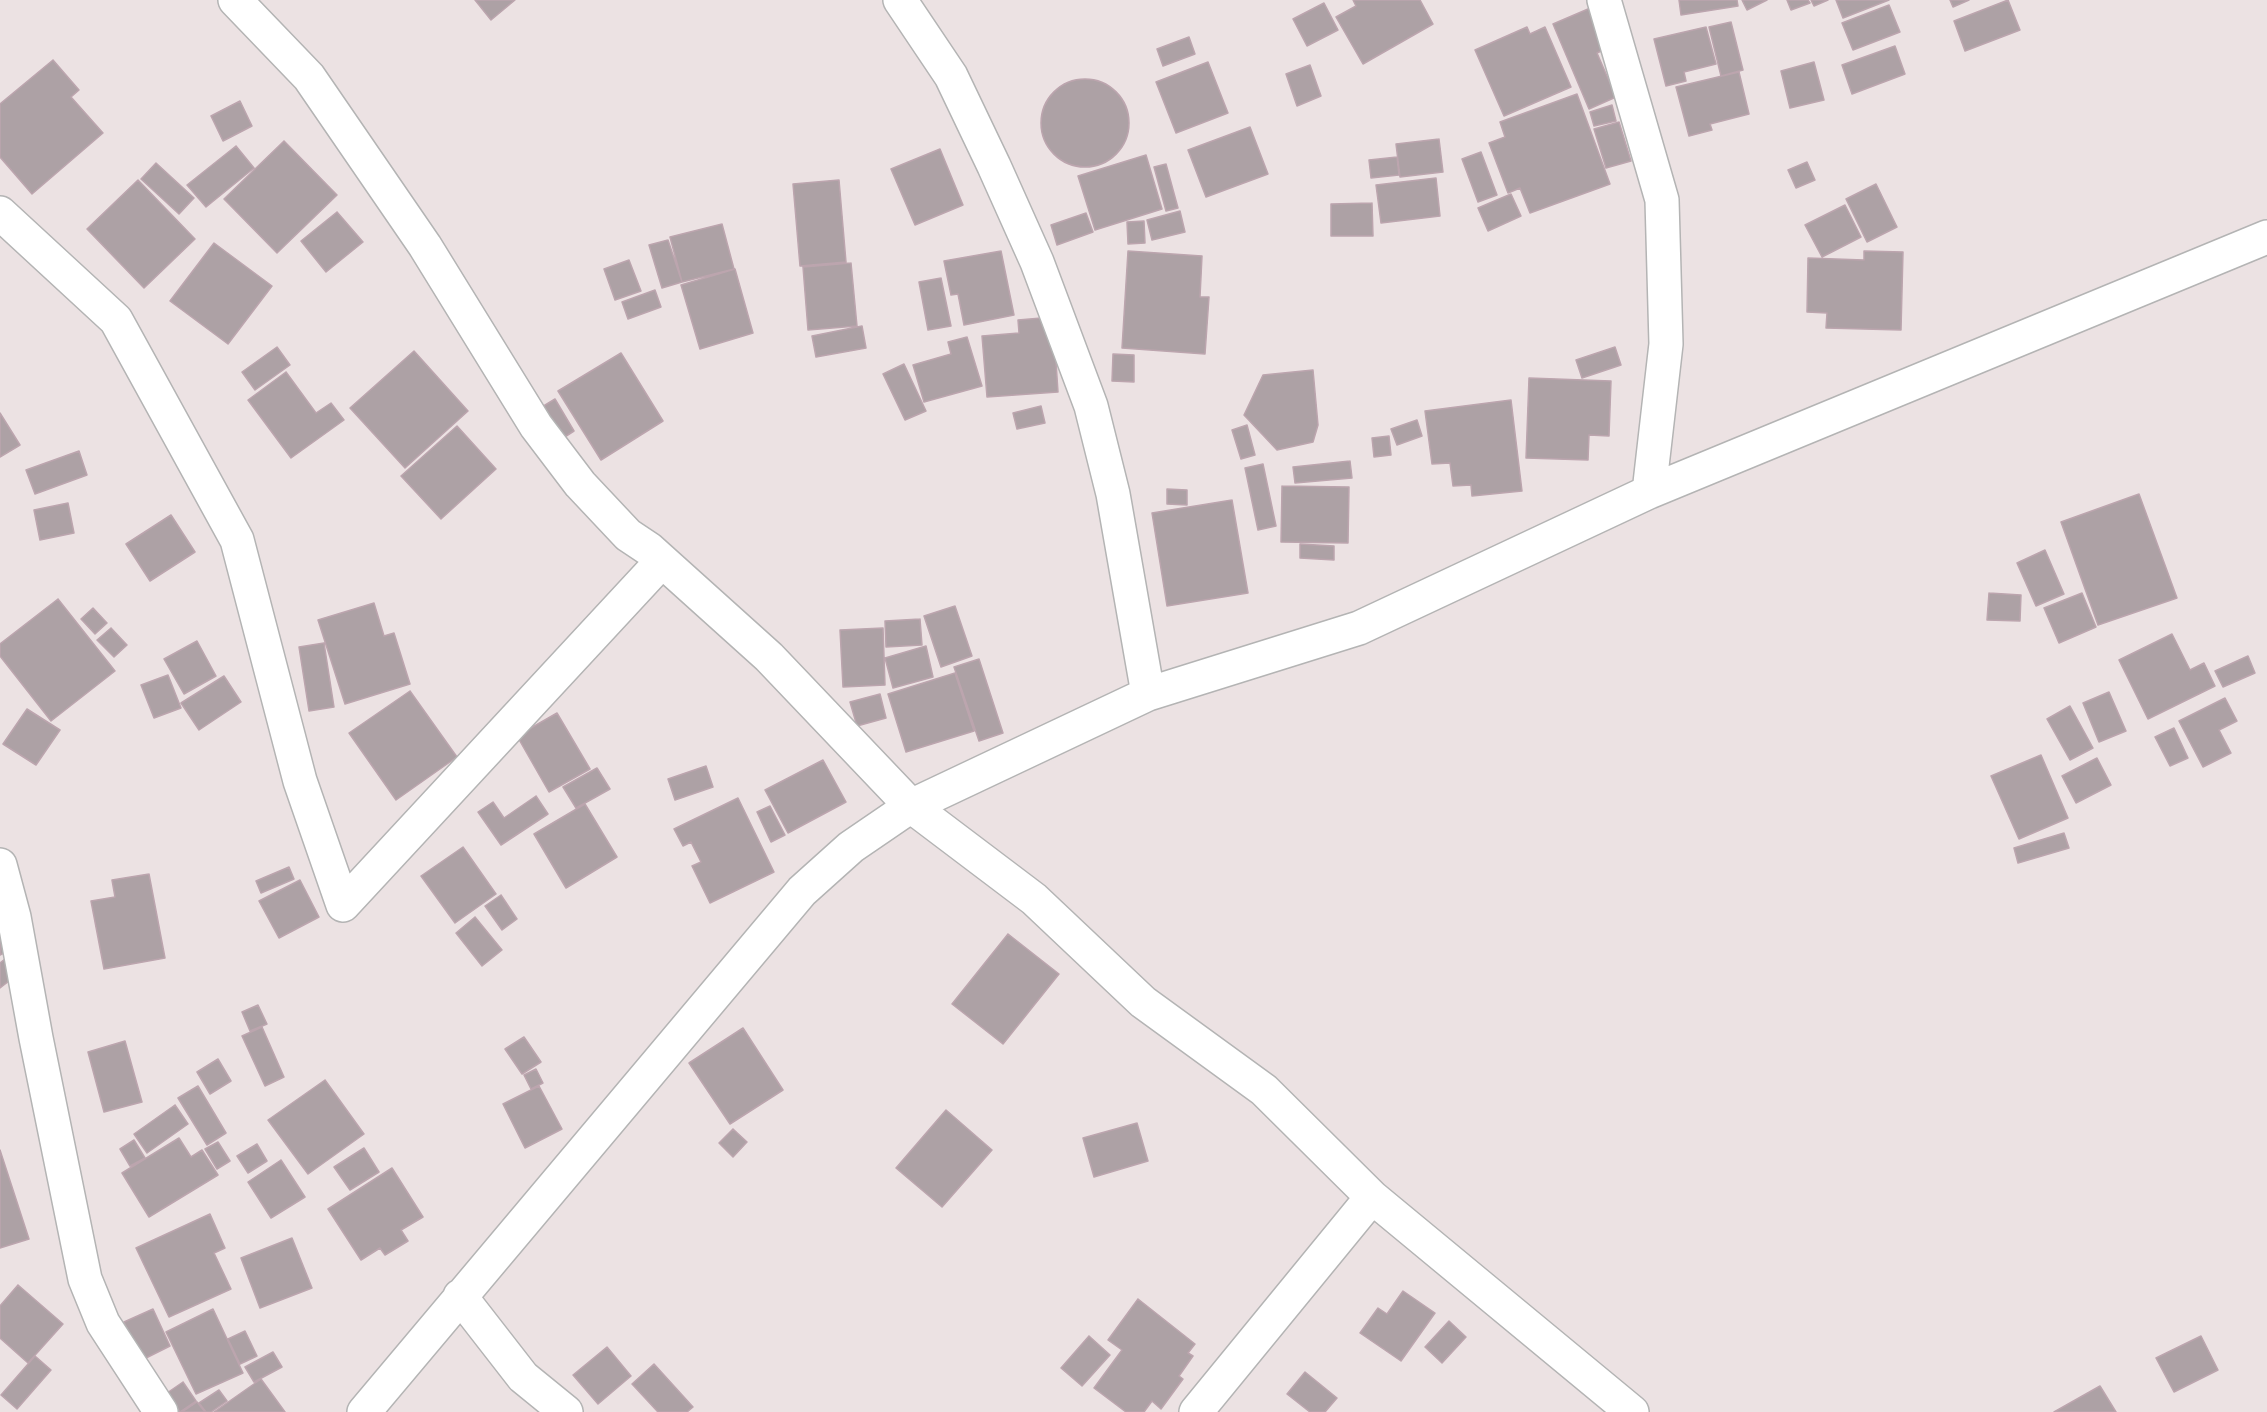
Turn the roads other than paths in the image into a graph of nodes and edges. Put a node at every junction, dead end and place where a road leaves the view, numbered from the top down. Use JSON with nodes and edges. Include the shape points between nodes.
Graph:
{"nodes":[{"id":1,"x":235,"y":0,"type":"edge"},
{"id":2,"x":900,"y":0,"type":"edge"},
{"id":3,"x":1604,"y":0,"type":"edge"},
{"id":4,"x":0,"y":213,"type":"edge"},
{"id":5,"x":2267,"y":237,"type":"edge"},
{"id":6,"x":1649,"y":492,"type":"junction"},
{"id":7,"x":662,"y":561,"type":"junction"},
{"id":8,"x":1148,"y":694,"type":"junction"},
{"id":9,"x":911,"y":806,"type":"junction"},
{"id":10,"x":0,"y":865,"type":"edge"},
{"id":11,"x":1372,"y":1197,"type":"junction"},
{"id":12,"x":460,"y":1296,"type":"junction"},
{"id":13,"x":161,"y":1412,"type":"edge"},
{"id":14,"x":364,"y":1412,"type":"edge"},
{"id":15,"x":566,"y":1412,"type":"edge"},
{"id":16,"x":1196,"y":1412,"type":"edge"},
{"id":17,"x":1632,"y":1412,"type":"edge"}],
"edges":[{"from":1,"to":7,"type":"street","via":[[309,77],[424,246],[536,426],[580,484],[628,535]]},
{"from":2,"to":8,"type":"street","via":[[951,75],[994,166],[1037,262],[1090,406],[1113,494]]},
{"from":3,"to":6,"type":"street","via":[[1662,200],[1666,344]]},
{"from":4,"to":7,"type":"street","via":[[116,320],[237,540],[300,781],[343,905]]},
{"from":5,"to":6,"type":"street"},
{"from":6,"to":8,"type":"street","via":[[1359,628]]},
{"from":7,"to":9,"type":"street","via":[[768,657]]},
{"from":8,"to":9,"type":"street"},
{"from":9,"to":11,"type":"street","via":[[1034,899],[1143,1002],[1264,1090]]},
{"from":9,"to":12,"type":"street","via":[[851,847],[802,891]]},
{"from":10,"to":13,"type":"street","via":[[14,917],[85,1279],[103,1323]]},
{"from":11,"to":16,"type":"street"},
{"from":11,"to":17,"type":"street"},
{"from":12,"to":14,"type":"street"},
{"from":12,"to":15,"type":"street","via":[[523,1377]]}]}
